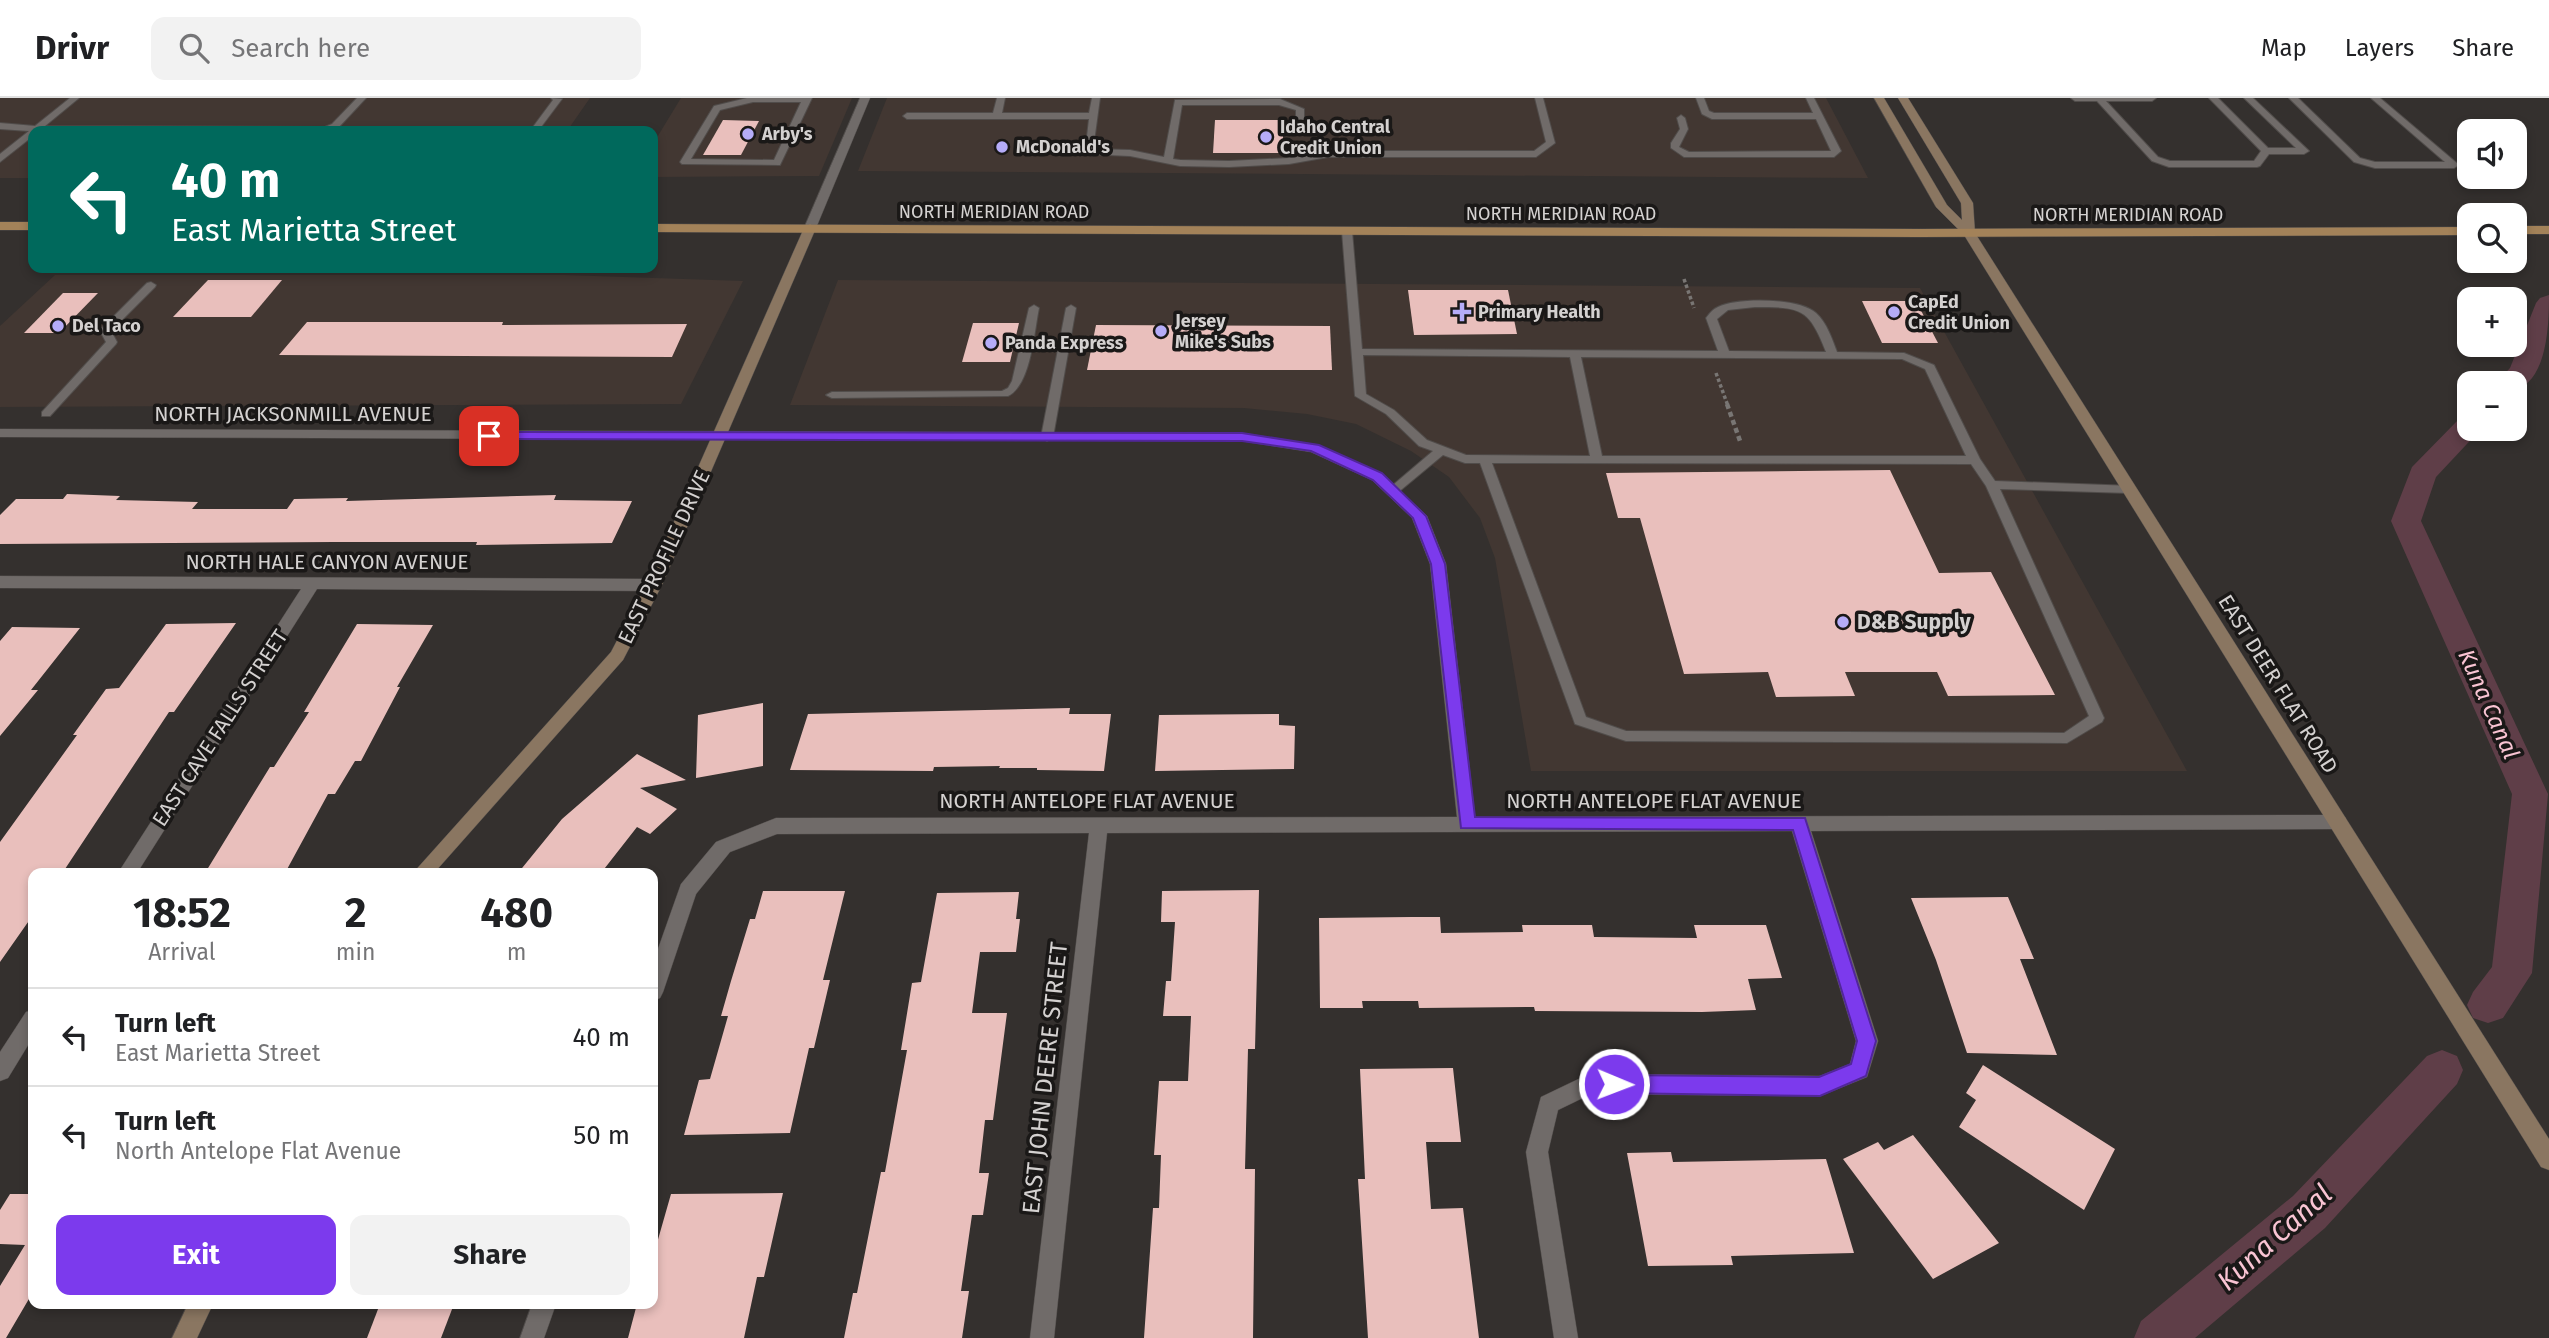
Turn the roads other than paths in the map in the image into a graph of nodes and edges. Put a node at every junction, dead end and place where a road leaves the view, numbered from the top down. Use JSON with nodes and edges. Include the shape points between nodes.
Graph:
{"nodes":[{"id":1,"x":75,"y":98,"type":"edge"},
{"id":2,"x":362,"y":98,"type":"edge"},
{"id":3,"x":555,"y":98,"type":"edge"},
{"id":4,"x":808,"y":98,"type":"edge"},
{"id":5,"x":865,"y":98,"type":"edge"},
{"id":6,"x":1001,"y":98,"type":"edge"},
{"id":7,"x":1096,"y":98,"type":"edge"},
{"id":8,"x":1539,"y":98,"type":"edge"},
{"id":9,"x":1700,"y":98,"type":"edge"},
{"id":10,"x":1810,"y":98,"type":"edge"},
{"id":11,"x":1879,"y":98,"type":"edge"},
{"id":12,"x":1903,"y":98,"type":"edge"},
{"id":13,"x":2075,"y":98,"type":"edge"},
{"id":14,"x":2099,"y":98,"type":"edge"},
{"id":15,"x":2152,"y":98,"type":"edge"},
{"id":16,"x":2213,"y":98,"type":"edge"},
{"id":17,"x":2248,"y":98,"type":"edge"},
{"id":18,"x":2292,"y":98,"type":"edge"},
{"id":19,"x":2375,"y":98,"type":"edge"},
{"id":20,"x":907,"y":116,"type":"dead end"},
{"id":21,"x":997,"y":116,"type":"junction"},
{"id":22,"x":1093,"y":116,"type":"junction"},
{"id":23,"x":1819,"y":116,"type":"junction"},
{"id":24,"x":1681,"y":118,"type":"dead end"},
{"id":25,"x":0,"y":125,"type":"edge"},
{"id":26,"x":40,"y":126,"type":"edge"},
{"id":27,"x":335,"y":126,"type":"edge"},
{"id":28,"x":538,"y":126,"type":"edge"},
{"id":29,"x":1300,"y":126,"type":"dead end"},
{"id":30,"x":28,"y":127,"type":"edge"},
{"id":31,"x":28,"y":136,"type":"edge"},
{"id":32,"x":1299,"y":147,"type":"dead end"},
{"id":33,"x":2266,"y":152,"type":"junction"},
{"id":34,"x":0,"y":159,"type":"edge"},
{"id":35,"x":1299,"y":160,"type":"junction"},
{"id":36,"x":1168,"y":161,"type":"junction"},
{"id":37,"x":0,"y":226,"type":"edge"},
{"id":38,"x":28,"y":226,"type":"edge"},
{"id":39,"x":658,"y":228,"type":"edge"},
{"id":40,"x":810,"y":228,"type":"junction"},
{"id":41,"x":2527,"y":230,"type":"edge"},
{"id":42,"x":2549,"y":230,"type":"edge"},
{"id":43,"x":1347,"y":231,"type":"junction"},
{"id":44,"x":2457,"y":231,"type":"edge"},
{"id":45,"x":1969,"y":233,"type":"junction"},
{"id":46,"x":151,"y":285,"type":"dead end"},
{"id":47,"x":1034,"y":308,"type":"dead end"},
{"id":48,"x":1071,"y":308,"type":"dead end"},
{"id":49,"x":1357,"y":352,"type":"junction"},
{"id":50,"x":1576,"y":354,"type":"junction"},
{"id":51,"x":1725,"y":355,"type":"junction"},
{"id":52,"x":1833,"y":356,"type":"junction"},
{"id":53,"x":832,"y":395,"type":"dead end"},
{"id":54,"x":46,"y":414,"type":"dead end"},
{"id":55,"x":0,"y":433,"type":"edge"},
{"id":56,"x":1047,"y":437,"type":"junction"},
{"id":57,"x":719,"y":438,"type":"junction"},
{"id":58,"x":1441,"y":450,"type":"junction"},
{"id":59,"x":1485,"y":459,"type":"junction"},
{"id":60,"x":1597,"y":459,"type":"junction"},
{"id":61,"x":1974,"y":460,"type":"junction"},
{"id":62,"x":1992,"y":485,"type":"junction"},
{"id":63,"x":2129,"y":489,"type":"junction"},
{"id":64,"x":1392,"y":491,"type":"junction"},
{"id":65,"x":0,"y":582,"type":"edge"},
{"id":66,"x":313,"y":583,"type":"junction"},
{"id":67,"x":654,"y":585,"type":"junction"},
{"id":68,"x":2338,"y":822,"type":"junction"},
{"id":69,"x":1799,"y":823,"type":"junction"},
{"id":70,"x":1099,"y":824,"type":"junction"},
{"id":71,"x":1467,"y":824,"type":"junction"},
{"id":72,"x":130,"y":868,"type":"edge"},
{"id":73,"x":426,"y":868,"type":"edge"},
{"id":74,"x":658,"y":977,"type":"edge"},
{"id":75,"x":28,"y":1027,"type":"edge"},
{"id":76,"x":0,"y":1071,"type":"edge"},
{"id":77,"x":2549,"y":1159,"type":"edge"},
{"id":78,"x":198,"y":1309,"type":"edge"},
{"id":79,"x":542,"y":1309,"type":"edge"},
{"id":80,"x":184,"y":1338,"type":"edge"},
{"id":81,"x":531,"y":1338,"type":"edge"},
{"id":82,"x":1042,"y":1338,"type":"edge"},
{"id":83,"x":1566,"y":1338,"type":"edge"}],
"edges":[{"from":1,"to":26,"type":"lane"},
{"from":2,"to":27,"type":"lane"},
{"from":3,"to":28,"type":"lane"},
{"from":4,"to":4,"type":"lane","via":[[777,163],[685,162],[717,108],[752,99]]},
{"from":5,"to":40,"type":"street"},
{"from":6,"to":21,"type":"lane"},
{"from":7,"to":22,"type":"lane"},
{"from":8,"to":35,"type":"lane","via":[[1551,143],[1536,155],[1328,154]]},
{"from":9,"to":23,"type":"lane","via":[[1705,112],[1712,116]]},
{"from":10,"to":23,"type":"lane"},
{"from":11,"to":45,"type":"street","name":"EAST DEER FLAT ROAD","via":[[1942,207]]},
{"from":12,"to":45,"type":"street","name":"EAST DEER FLAT ROAD","via":[[1967,203]]},
{"from":13,"to":14,"type":"lane"},
{"from":14,"to":15,"type":"lane"},
{"from":14,"to":33,"type":"lane","via":[[2155,159],[2169,164],[2257,163]]},
{"from":16,"to":33,"type":"lane"},
{"from":17,"to":33,"type":"lane","via":[[2304,151]]},
{"from":18,"to":19,"type":"lane","via":[[2357,160],[2375,165],[2454,165]]},
{"from":20,"to":21,"type":"lane"},
{"from":21,"to":22,"type":"lane"},
{"from":22,"to":36,"type":"lane","via":[[1088,152],[1130,153]]},
{"from":23,"to":24,"type":"lane","via":[[1835,154],[1687,155],[1675,148],[1684,130]]},
{"from":25,"to":30,"type":"lane"},
{"from":29,"to":36,"type":"lane","via":[[1300,108],[1292,104],[1178,102]]},
{"from":31,"to":34,"type":"lane"},
{"from":32,"to":35,"type":"lane"},
{"from":35,"to":36,"type":"lane"},
{"from":37,"to":38,"type":"main road"},
{"from":39,"to":40,"type":"main road","name":"NORTH MERIDIAN ROAD"},
{"from":40,"to":43,"type":"main road","name":"NORTH MERIDIAN ROAD"},
{"from":40,"to":57,"type":"street","name":"EAST PROFILE DRIVE"},
{"from":41,"to":42,"type":"main road"},
{"from":43,"to":45,"type":"main road","name":"NORTH MERIDIAN ROAD"},
{"from":43,"to":49,"type":"lane"},
{"from":44,"to":45,"type":"main road","name":"NORTH MERIDIAN ROAD"},
{"from":45,"to":63,"type":"street","name":"EAST DEER FLAT ROAD"},
{"from":46,"to":54,"type":"lane","via":[[105,331],[112,342]]},
{"from":47,"to":53,"type":"lane","via":[[1017,381],[1004,394]]},
{"from":48,"to":56,"type":"lane"},
{"from":49,"to":50,"type":"lane"},
{"from":49,"to":58,"type":"lane","via":[[1361,396],[1390,412],[1423,443]]},
{"from":50,"to":51,"type":"lane"},
{"from":50,"to":60,"type":"lane"},
{"from":51,"to":52,"type":"lane"},
{"from":51,"to":52,"type":"lane","via":[[1711,318],[1722,309],[1739,305],[1777,305],[1809,312]]},
{"from":52,"to":61,"type":"lane","via":[[1904,356],[1930,367]]},
{"from":55,"to":57,"type":"street","name":"NORTH JACKSONMILL AVENUE"},
{"from":56,"to":57,"type":"street","name":"NORTH JACKSONMILL AVENUE"},
{"from":56,"to":64,"type":"street","name":"NORTH JACKSONMILL AVENUE","via":[[1242,437],[1314,448],[1377,477]]},
{"from":57,"to":67,"type":"street","name":"EAST PROFILE DRIVE"},
{"from":58,"to":59,"type":"lane","via":[[1465,459]]},
{"from":58,"to":64,"type":"lane"},
{"from":59,"to":60,"type":"lane"},
{"from":59,"to":62,"type":"lane","via":[[1580,720],[1626,736],[2067,738],[2097,718]]},
{"from":60,"to":61,"type":"lane"},
{"from":61,"to":62,"type":"lane"},
{"from":62,"to":63,"type":"lane"},
{"from":63,"to":68,"type":"street","name":"EAST DEER FLAT ROAD"},
{"from":64,"to":71,"type":"street","name":"NORTH JACKSONMILL AVENUE","via":[[1419,516],[1438,564]]},
{"from":65,"to":66,"type":"street","name":"NORTH HALE CANYON AVENUE"},
{"from":66,"to":67,"type":"street","name":"NORTH HALE CANYON AVENUE"},
{"from":66,"to":72,"type":"street","name":"EAST CAVE FALLS STREET"},
{"from":67,"to":73,"type":"street","name":"EAST PROFILE DRIVE","via":[[617,656]]},
{"from":68,"to":69,"type":"street","name":"NORTH ANTELOPE FLAT AVENUE"},
{"from":68,"to":77,"type":"street","name":"EAST DEER FLAT ROAD"},
{"from":69,"to":71,"type":"street","name":"NORTH ANTELOPE FLAT AVENUE"},
{"from":69,"to":83,"type":"street","via":[[1867,1041],[1859,1070],[1820,1086],[1589,1084],[1549,1104],[1538,1152]]},
{"from":70,"to":71,"type":"street","name":"NORTH ANTELOPE FLAT AVENUE"},
{"from":70,"to":74,"type":"street","name":"NORTH ANTELOPE FLAT AVENUE","via":[[776,825],[723,847],[688,890]]},
{"from":70,"to":82,"type":"street","name":"EAST JOHN DEERE STREET"},
{"from":75,"to":76,"type":"street"},
{"from":78,"to":80,"type":"street"},
{"from":79,"to":81,"type":"street"}]}
